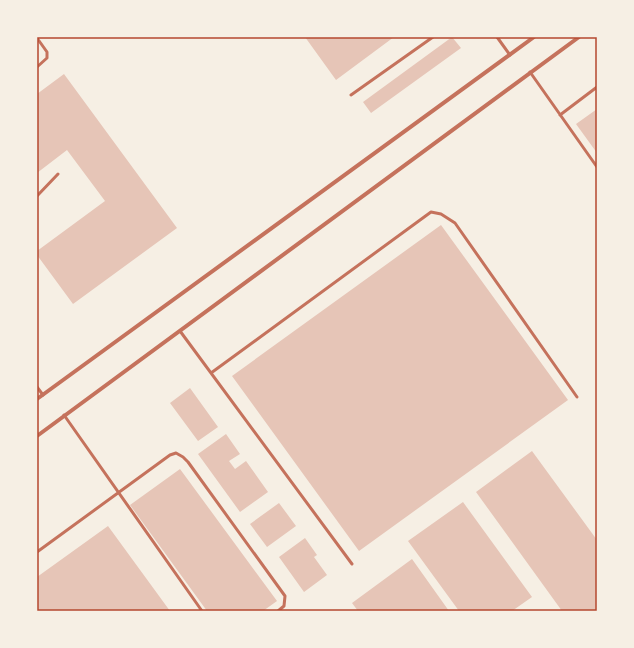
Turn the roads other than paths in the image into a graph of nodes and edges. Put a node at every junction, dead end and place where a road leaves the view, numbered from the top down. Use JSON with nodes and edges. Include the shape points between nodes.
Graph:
{"nodes":[{"id":1,"x":433,"y":37,"type":"edge"},
{"id":2,"x":497,"y":37,"type":"edge"},
{"id":3,"x":534,"y":37,"type":"edge"},
{"id":4,"x":579,"y":37,"type":"edge"},
{"id":5,"x":37,"y":38,"type":"edge"},
{"id":6,"x":510,"y":55,"type":"junction"},
{"id":7,"x":37,"y":67,"type":"edge"},
{"id":8,"x":530,"y":72,"type":"junction"},
{"id":9,"x":597,"y":87,"type":"edge"},
{"id":10,"x":351,"y":95,"type":"dead end"},
{"id":11,"x":560,"y":115,"type":"junction"},
{"id":12,"x":597,"y":167,"type":"edge"},
{"id":13,"x":58,"y":174,"type":"dead end"},
{"id":14,"x":37,"y":196,"type":"edge"},
{"id":15,"x":180,"y":331,"type":"junction"},
{"id":16,"x":211,"y":372,"type":"junction"},
{"id":17,"x":37,"y":387,"type":"edge"},
{"id":18,"x":43,"y":395,"type":"junction"},
{"id":19,"x":577,"y":397,"type":"dead end"},
{"id":20,"x":37,"y":399,"type":"edge"},
{"id":21,"x":64,"y":416,"type":"junction"},
{"id":22,"x":37,"y":436,"type":"edge"},
{"id":23,"x":118,"y":492,"type":"junction"},
{"id":24,"x":37,"y":552,"type":"edge"},
{"id":25,"x":352,"y":564,"type":"dead end"},
{"id":26,"x":202,"y":611,"type":"edge"},
{"id":27,"x":278,"y":611,"type":"edge"}],
"edges":[{"from":1,"to":10,"type":"lane"},
{"from":2,"to":6,"type":"lane"},
{"from":3,"to":6,"type":"street"},
{"from":4,"to":8,"type":"street"},
{"from":5,"to":7,"type":"lane","via":[[47,52],[47,58]]},
{"from":6,"to":18,"type":"street"},
{"from":8,"to":11,"type":"lane"},
{"from":8,"to":15,"type":"street"},
{"from":9,"to":11,"type":"lane"},
{"from":11,"to":12,"type":"lane"},
{"from":13,"to":14,"type":"lane"},
{"from":15,"to":16,"type":"lane"},
{"from":15,"to":21,"type":"street"},
{"from":16,"to":19,"type":"lane","via":[[431,212],[441,214],[455,223]]},
{"from":16,"to":25,"type":"lane"},
{"from":17,"to":18,"type":"lane"},
{"from":18,"to":20,"type":"street"},
{"from":21,"to":22,"type":"street"},
{"from":21,"to":23,"type":"lane"},
{"from":23,"to":24,"type":"lane"},
{"from":23,"to":26,"type":"lane"},
{"from":23,"to":27,"type":"lane","via":[[170,455],[176,453],[183,457],[285,596],[284,606]]}]}
